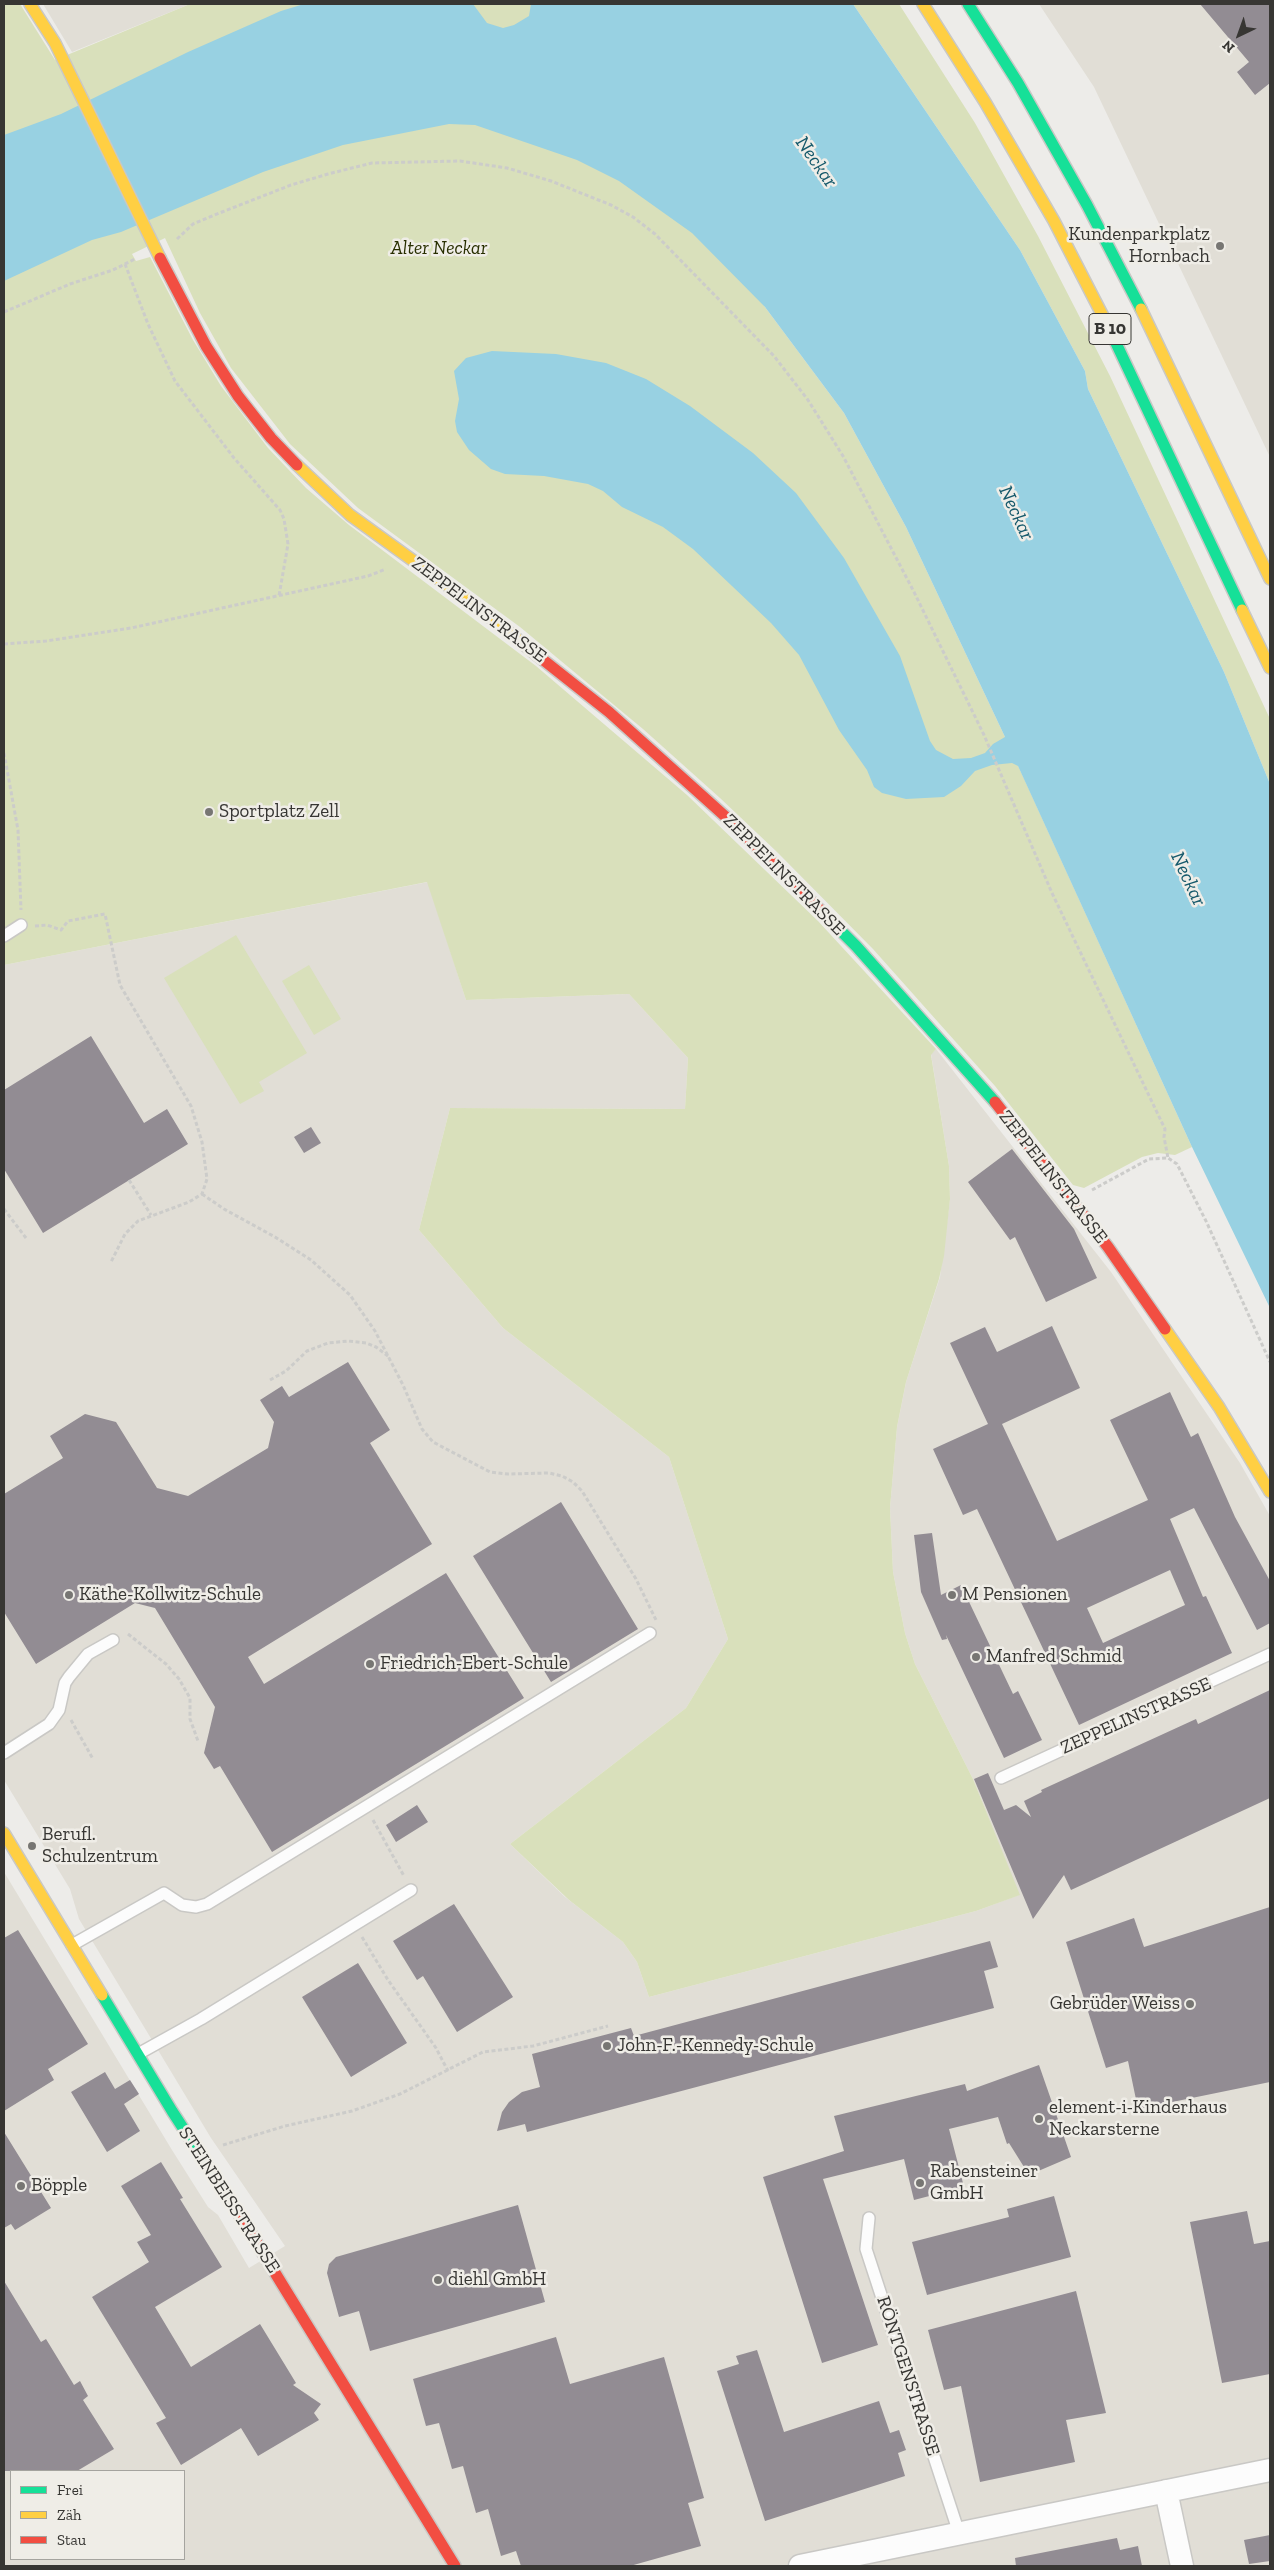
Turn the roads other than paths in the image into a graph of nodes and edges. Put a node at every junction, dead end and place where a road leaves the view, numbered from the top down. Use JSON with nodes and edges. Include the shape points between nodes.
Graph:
{"nodes":[{"id":1,"x":30,"y":4,"type":"edge"},
{"id":2,"x":924,"y":4,"type":"edge"},
{"id":3,"x":968,"y":4,"type":"edge"},
{"id":4,"x":1270,"y":579,"type":"edge"},
{"id":5,"x":1270,"y":668,"type":"edge"},
{"id":6,"x":21,"y":925,"type":"road end"},
{"id":7,"x":4,"y":936,"type":"edge"},
{"id":8,"x":1270,"y":1492,"type":"edge"},
{"id":9,"x":650,"y":1633,"type":"road end"},
{"id":10,"x":113,"y":1640,"type":"road end"},
{"id":11,"x":1270,"y":1654,"type":"edge"},
{"id":12,"x":4,"y":1753,"type":"edge"},
{"id":13,"x":1000,"y":1778,"type":"dead end"},
{"id":14,"x":4,"y":1833,"type":"edge"},
{"id":15,"x":411,"y":1890,"type":"road end"},
{"id":16,"x":72,"y":1945,"type":"junction"},
{"id":17,"x":138,"y":2054,"type":"junction"},
{"id":18,"x":869,"y":2218,"type":"dead end"},
{"id":19,"x":1270,"y":2470,"type":"edge"},
{"id":20,"x":1166,"y":2492,"type":"junction"},
{"id":21,"x":960,"y":2533,"type":"junction"},
{"id":22,"x":455,"y":2566,"type":"edge"},
{"id":23,"x":800,"y":2566,"type":"edge"},
{"id":24,"x":1182,"y":2566,"type":"edge"}],
"edges":[{"from":1,"to":8,"type":"main road","name":"ZEPPELINSTRASSE","via":[[56,42],[148,235],[206,346],[255,418],[302,471],[350,515],[508,631],[609,712],[777,866],[856,946],[1017,1129],[1108,1247],[1220,1407]]},
{"from":2,"to":5,"type":"main road","number":"B 10","via":[[985,102],[1068,248],[1172,458]]},
{"from":3,"to":4,"type":"main road","number":"B 10","via":[[1018,83],[1087,205],[1144,314]]},
{"from":6,"to":7,"type":"lane"},
{"from":9,"to":16,"type":"lane","via":[[207,1904],[188,1906],[164,1893]]},
{"from":10,"to":12,"type":"lane","via":[[86,1656],[67,1680],[59,1710],[49,1724]]},
{"from":11,"to":13,"type":"lane","name":"ZEPPELINSTRASSE"},
{"from":14,"to":16,"type":"main road","name":"STEINBEISSTRASSE"},
{"from":15,"to":17,"type":"lane"},
{"from":16,"to":17,"type":"main road","name":"STEINBEISSTRASSE"},
{"from":17,"to":22,"type":"main road","name":"STEINBEISSTRASSE","via":[[200,2157],[269,2260]]},
{"from":18,"to":21,"type":"lane","name":"RÖNTGENSTRASSE","via":[[866,2249]]},
{"from":19,"to":20,"type":"street"},
{"from":20,"to":21,"type":"street"},
{"from":20,"to":24,"type":"street"},
{"from":21,"to":23,"type":"street"}]}
